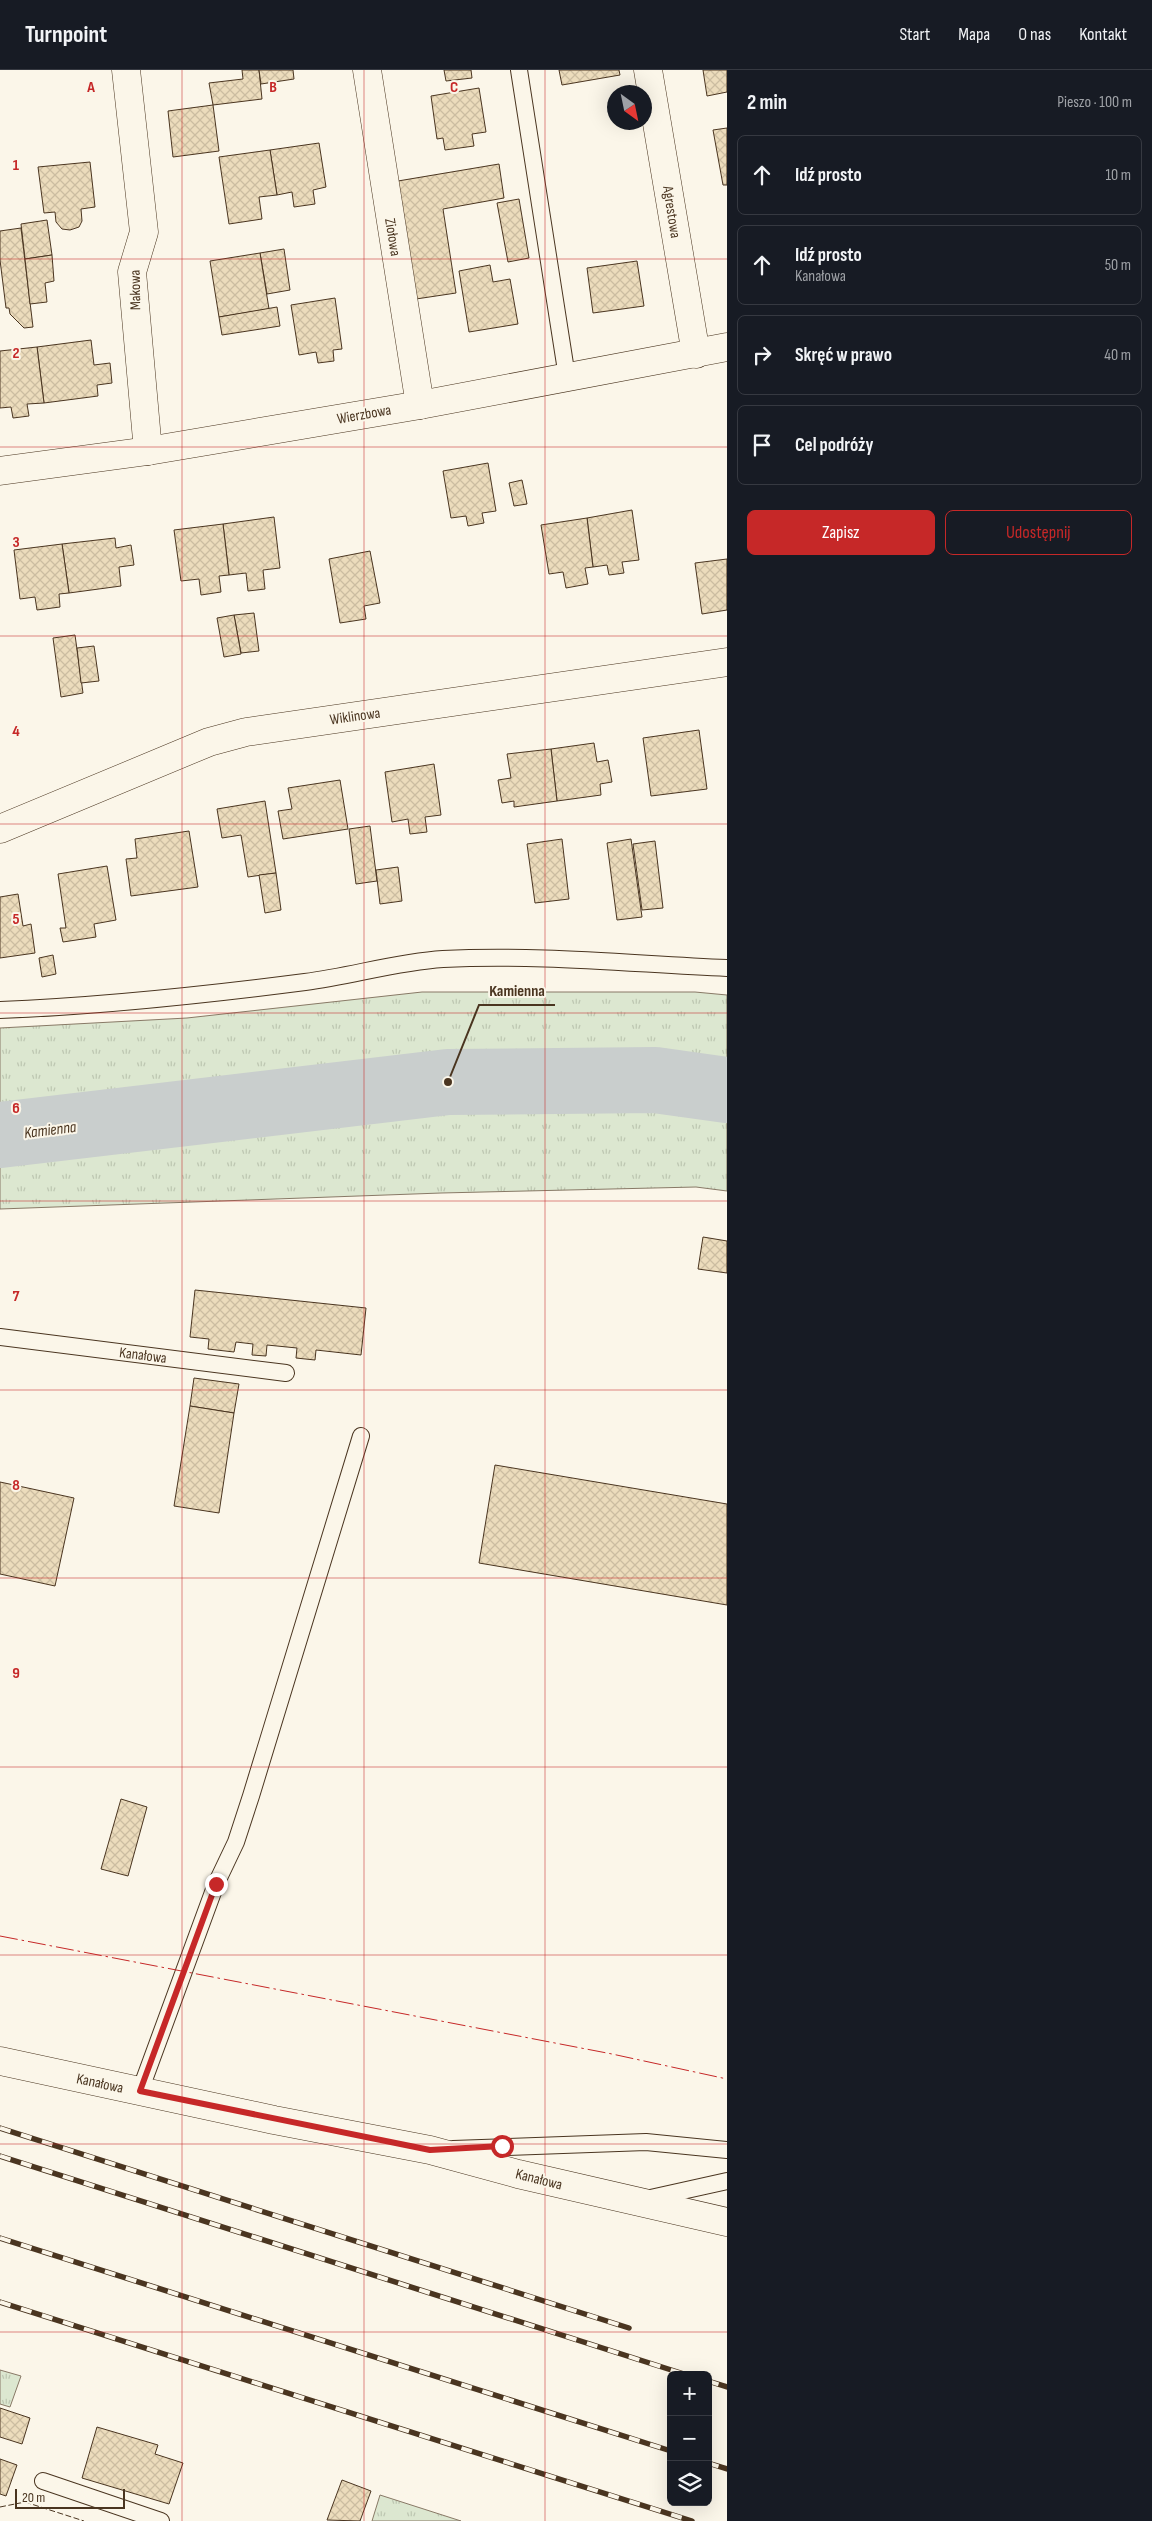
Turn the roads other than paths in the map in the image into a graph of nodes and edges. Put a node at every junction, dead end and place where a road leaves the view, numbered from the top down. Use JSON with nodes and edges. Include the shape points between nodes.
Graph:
{"nodes":[{"id":1,"x":126,"y":70,"type":"edge"},
{"id":2,"x":367,"y":70,"type":"edge"},
{"id":3,"x":519,"y":70,"type":"edge"},
{"id":4,"x":648,"y":70,"type":"edge"},
{"id":5,"x":727,"y":347,"type":"edge"},
{"id":6,"x":696,"y":354,"type":"junction"},
{"id":7,"x":567,"y":378,"type":"junction"},
{"id":8,"x":420,"y":405,"type":"junction"},
{"id":9,"x":148,"y":451,"type":"junction"},
{"id":10,"x":0,"y":471,"type":"edge"},
{"id":11,"x":727,"y":662,"type":"edge"},
{"id":12,"x":0,"y":829,"type":"edge"},
{"id":13,"x":727,"y":968,"type":"edge"},
{"id":14,"x":0,"y":1010,"type":"edge"},
{"id":15,"x":0,"y":1337,"type":"edge"},
{"id":16,"x":286,"y":1374,"type":"dead end"},
{"id":17,"x":361,"y":1436,"type":"dead end"},
{"id":18,"x":0,"y":2061,"type":"edge"},
{"id":19,"x":140,"y":2091,"type":"junction"},
{"id":20,"x":430,"y":2150,"type":"junction"},
{"id":21,"x":727,"y":2150,"type":"edge"},
{"id":22,"x":727,"y":2181,"type":"edge"},
{"id":23,"x":633,"y":2202,"type":"junction"},
{"id":24,"x":727,"y":2222,"type":"edge"},
{"id":25,"x":43,"y":2481,"type":"dead end"},
{"id":26,"x":161,"y":2521,"type":"edge"}],
"edges":[{"from":1,"to":9,"type":"street","name":"Makowa","via":[[144,232],[132,272]]},
{"from":2,"to":8,"type":"street","name":"Ziołowa"},
{"from":3,"to":7,"type":"lane"},
{"from":4,"to":6,"type":"street","name":"Agrestowa"},
{"from":5,"to":6,"type":"street","name":"Wierzbowa"},
{"from":6,"to":7,"type":"street","name":"Wierzbowa"},
{"from":7,"to":8,"type":"street","name":"Wierzbowa"},
{"from":8,"to":9,"type":"street","name":"Wierzbowa"},
{"from":9,"to":10,"type":"street","name":"Wierzbowa"},
{"from":11,"to":12,"type":"street","name":"Wiklinowa","via":[[246,732],[209,742]]},
{"from":13,"to":14,"type":"lane","via":[[528,958],[443,959],[298,983]]},
{"from":15,"to":16,"type":"lane","name":"Kanałowa"},
{"from":17,"to":19,"type":"lane","via":[[236,1842],[216,1884]]},
{"from":18,"to":19,"type":"street","name":"Kanałowa"},
{"from":19,"to":20,"type":"street","name":"Kanałowa"},
{"from":20,"to":21,"type":"lane","via":[[646,2142]]},
{"from":20,"to":23,"type":"street","name":"Kanałowa"},
{"from":22,"to":23,"type":"lane"},
{"from":23,"to":24,"type":"street","name":"Kanałowa"},
{"from":25,"to":26,"type":"lane"}]}
